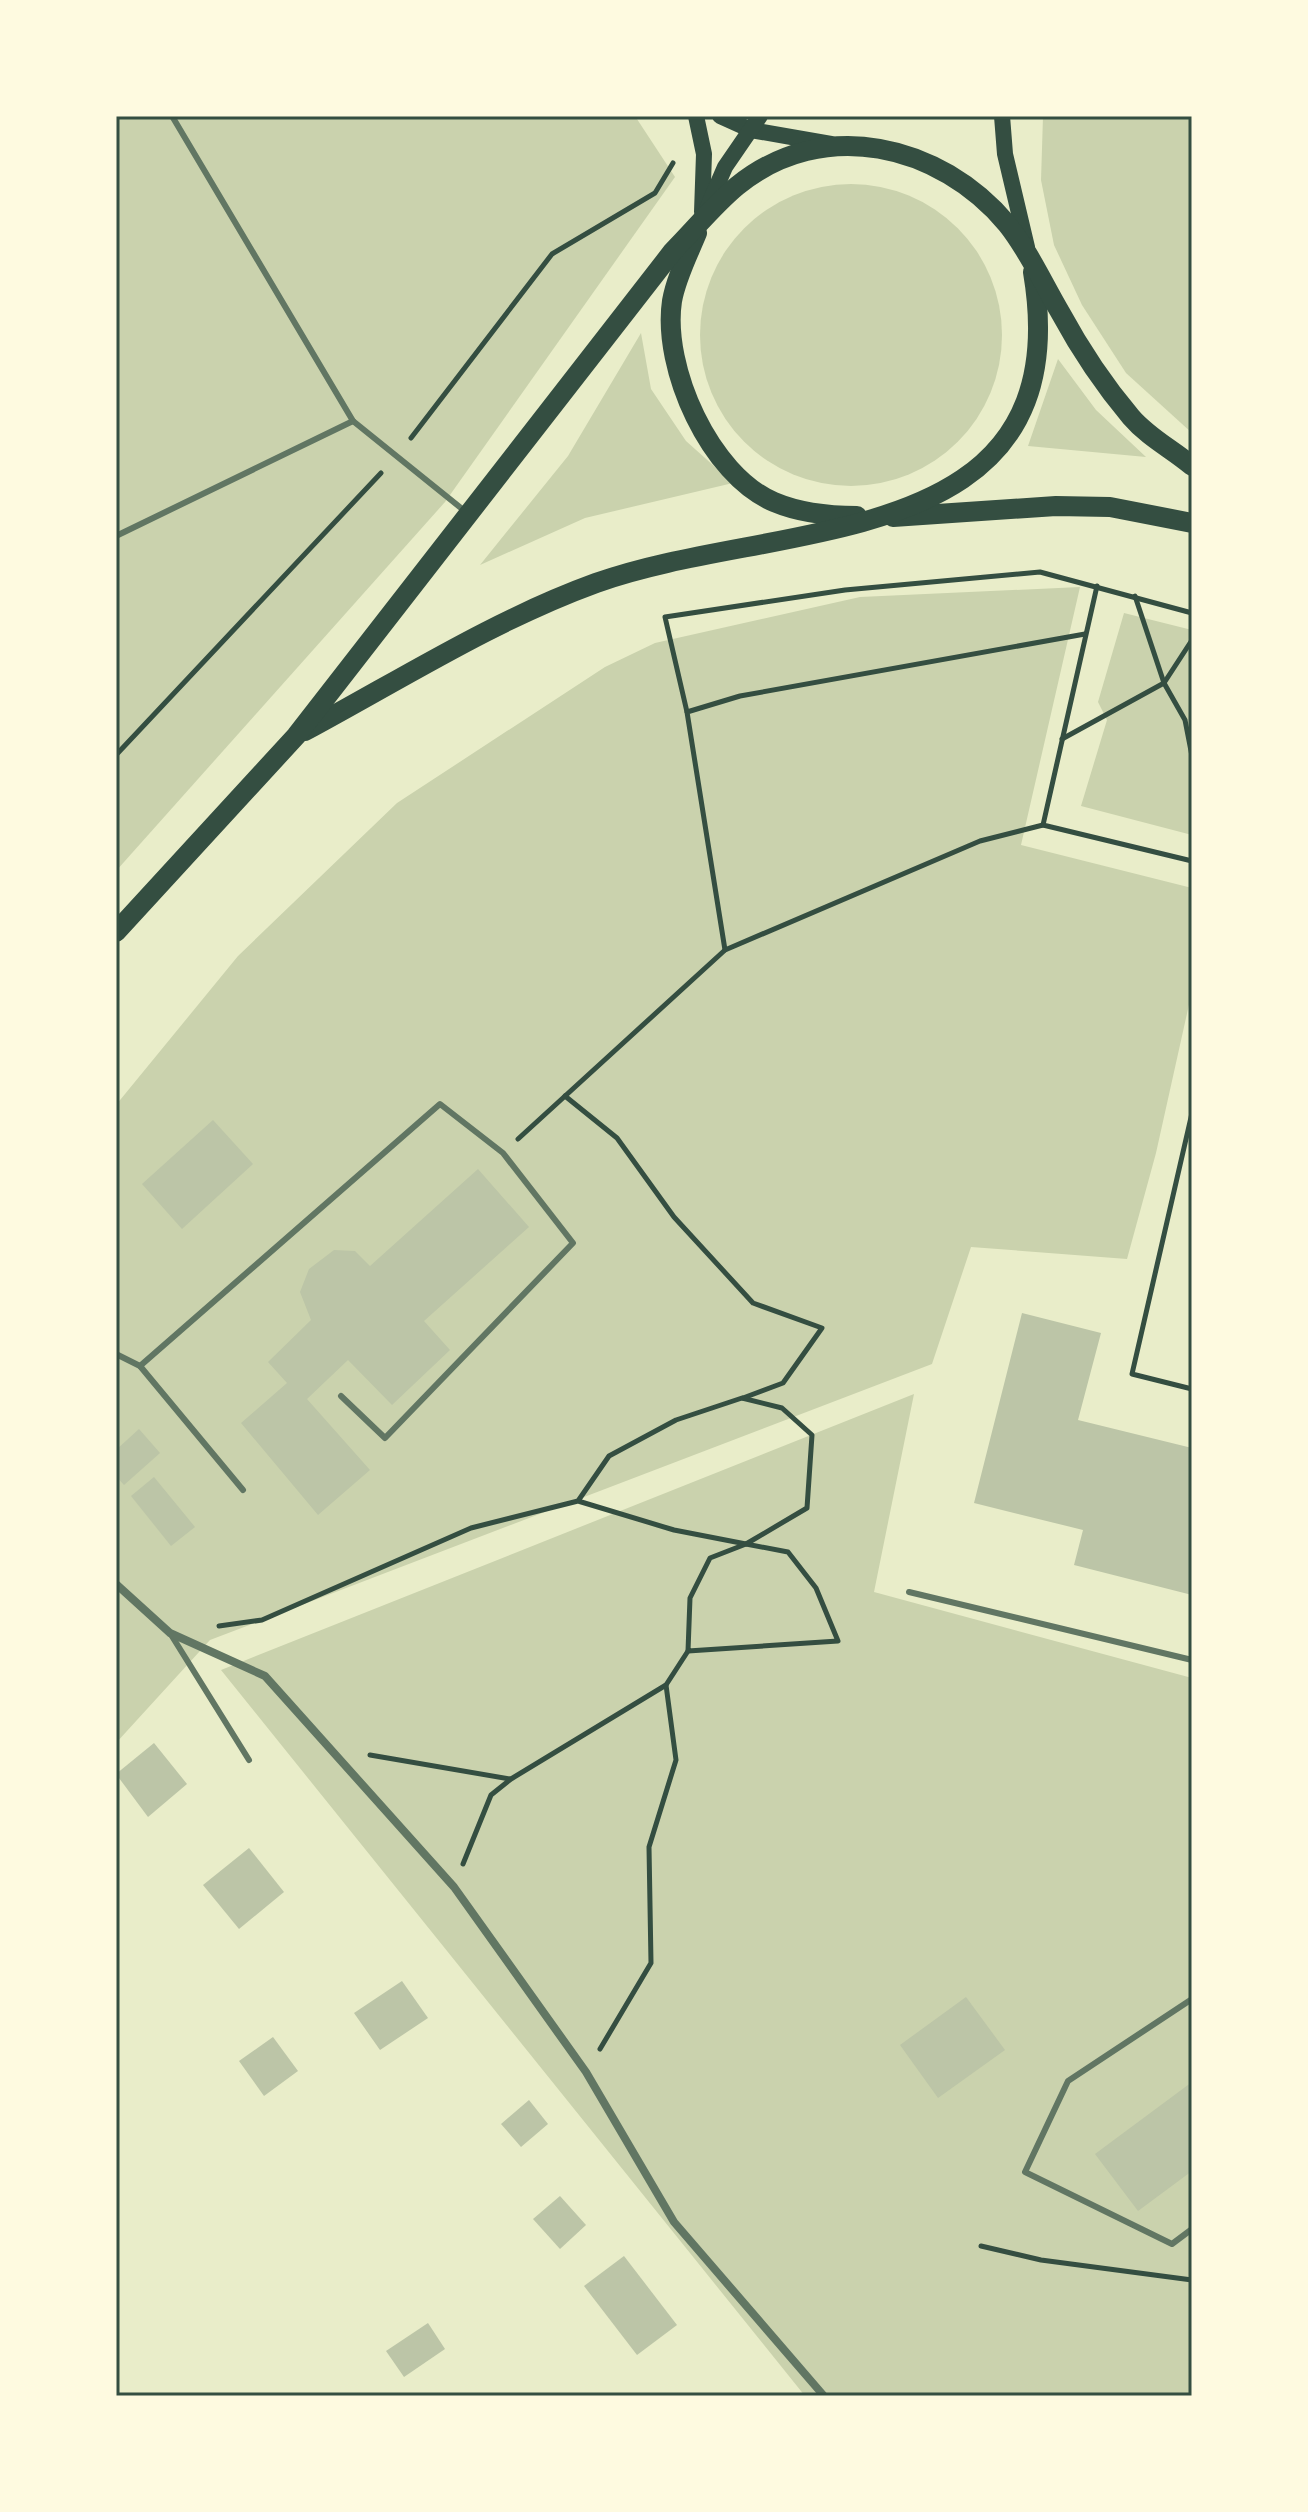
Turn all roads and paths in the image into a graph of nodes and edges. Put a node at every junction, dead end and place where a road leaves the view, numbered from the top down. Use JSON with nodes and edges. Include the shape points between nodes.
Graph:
{"nodes":[{"id":1,"x":172,"y":116,"type":"edge"},
{"id":2,"x":696,"y":116,"type":"edge"},
{"id":3,"x":720,"y":116,"type":"edge"},
{"id":4,"x":1002,"y":116,"type":"edge"},
{"id":5,"x":756,"y":123,"type":"edge"},
{"id":6,"x":841,"y":146,"type":"junction"},
{"id":7,"x":678,"y":156,"type":"dead end"},
{"id":8,"x":702,"y":222,"type":"junction"},
{"id":9,"x":1031,"y":260,"type":"junction"},
{"id":10,"x":353,"y":421,"type":"junction"},
{"id":11,"x":397,"y":456,"type":"junction"},
{"id":12,"x":1192,"y":466,"type":"edge"},
{"id":13,"x":469,"y":514,"type":"junction"},
{"id":14,"x":879,"y":516,"type":"junction"},
{"id":15,"x":1192,"y":523,"type":"edge"},
{"id":16,"x":116,"y":536,"type":"edge"},
{"id":17,"x":1097,"y":586,"type":"junction"},
{"id":18,"x":1135,"y":596,"type":"junction"},
{"id":19,"x":1192,"y":613,"type":"edge"},
{"id":20,"x":1085,"y":634,"type":"junction"},
{"id":21,"x":1192,"y":640,"type":"edge"},
{"id":22,"x":1164,"y":683,"type":"junction"},
{"id":23,"x":687,"y":712,"type":"junction"},
{"id":24,"x":296,"y":736,"type":"junction"},
{"id":25,"x":1062,"y":739,"type":"junction"},
{"id":26,"x":116,"y":755,"type":"edge"},
{"id":27,"x":1192,"y":756,"type":"edge"},
{"id":28,"x":1043,"y":825,"type":"junction"},
{"id":29,"x":1192,"y":861,"type":"edge"},
{"id":30,"x":116,"y":932,"type":"edge"},
{"id":31,"x":725,"y":950,"type":"junction"},
{"id":32,"x":565,"y":1096,"type":"junction"},
{"id":33,"x":1192,"y":1113,"type":"edge"},
{"id":34,"x":503,"y":1153,"type":"junction"},
{"id":35,"x":116,"y":1354,"type":"edge"},
{"id":36,"x":140,"y":1366,"type":"junction"},
{"id":37,"x":1192,"y":1389,"type":"edge"},
{"id":38,"x":341,"y":1396,"type":"dead end"},
{"id":39,"x":742,"y":1398,"type":"junction"},
{"id":40,"x":243,"y":1490,"type":"dead end"},
{"id":41,"x":578,"y":1501,"type":"junction"},
{"id":42,"x":746,"y":1544,"type":"junction"},
{"id":43,"x":116,"y":1584,"type":"edge"},
{"id":44,"x":909,"y":1592,"type":"dead end"},
{"id":45,"x":170,"y":1633,"type":"junction"},
{"id":46,"x":688,"y":1651,"type":"junction"},
{"id":47,"x":1192,"y":1660,"type":"edge"},
{"id":48,"x":666,"y":1685,"type":"junction"},
{"id":49,"x":330,"y":1748,"type":"junction"},
{"id":50,"x":249,"y":1760,"type":"dead end"},
{"id":51,"x":511,"y":1779,"type":"junction"},
{"id":52,"x":454,"y":1887,"type":"junction"},
{"id":53,"x":1192,"y":1999,"type":"edge"},
{"id":54,"x":586,"y":2072,"type":"junction"},
{"id":55,"x":1192,"y":2229,"type":"edge"},
{"id":56,"x":981,"y":2246,"type":"dead end"},
{"id":57,"x":1192,"y":2280,"type":"edge"},
{"id":58,"x":824,"y":2396,"type":"edge"}],
"edges":[{"from":1,"to":10,"type":"lane"},
{"from":2,"to":8,"type":"main road","via":[[704,154]]},
{"from":3,"to":5,"type":"main road"},
{"from":4,"to":9,"type":"main road","via":[[1005,154]]},
{"from":5,"to":6,"type":"main road"},
{"from":5,"to":8,"type":"main road","via":[[725,167]]},
{"from":6,"to":8,"type":"main road","via":[[786,158],[762,171],[738,185]]},
{"from":6,"to":9,"type":"main road","via":[[871,146],[924,159],[967,184],[1008,225]]},
{"from":7,"to":11,"type":"path","via":[[655,193],[552,254]]},
{"from":8,"to":13,"type":"main road","via":[[673,251]]},
{"from":8,"to":14,"type":"main road","via":[[676,288],[671,329],[673,362],[712,444],[751,488],[772,502],[831,516]]},
{"from":9,"to":12,"type":"main road","via":[[1073,336],[1118,401],[1161,446]]},
{"from":9,"to":14,"type":"main road","via":[[1038,360],[1014,429],[1000,450],[959,483]]},
{"from":10,"to":11,"type":"lane"},
{"from":10,"to":16,"type":"lane"},
{"from":11,"to":13,"type":"lane"},
{"from":11,"to":26,"type":"path"},
{"from":13,"to":24,"type":"main road"},
{"from":14,"to":15,"type":"main road","via":[[1110,507]]},
{"from":14,"to":24,"type":"main road","via":[[598,582],[528,610]]},
{"from":17,"to":18,"type":"path"},
{"from":17,"to":20,"type":"path"},
{"from":17,"to":23,"type":"path","via":[[1040,572],[845,590],[665,617]]},
{"from":18,"to":19,"type":"path"},
{"from":18,"to":22,"type":"path"},
{"from":20,"to":23,"type":"path","via":[[740,696]]},
{"from":20,"to":25,"type":"path"},
{"from":21,"to":22,"type":"path"},
{"from":22,"to":25,"type":"path"},
{"from":22,"to":27,"type":"path","via":[[1185,720]]},
{"from":23,"to":31,"type":"path"},
{"from":24,"to":30,"type":"main road"},
{"from":25,"to":28,"type":"path"},
{"from":28,"to":29,"type":"path"},
{"from":28,"to":31,"type":"path","via":[[980,841]]},
{"from":31,"to":32,"type":"path"},
{"from":32,"to":34,"type":"path"},
{"from":32,"to":39,"type":"path","via":[[617,1138],[674,1217],[753,1303],[822,1328],[783,1383]]},
{"from":33,"to":37,"type":"path","via":[[1132,1374]]},
{"from":34,"to":36,"type":"lane","via":[[440,1104]]},
{"from":34,"to":38,"type":"lane","via":[[573,1243],[385,1438]]},
{"from":35,"to":36,"type":"lane"},
{"from":36,"to":40,"type":"lane"},
{"from":39,"to":41,"type":"path","via":[[676,1420],[609,1456]]},
{"from":39,"to":42,"type":"path","via":[[782,1408],[812,1435],[807,1508]]},
{"from":41,"to":42,"type":"path","via":[[674,1530]]},
{"from":41,"to":45,"type":"path","via":[[471,1528],[262,1620]]},
{"from":42,"to":46,"type":"path","via":[[710,1558],[690,1598]]},
{"from":42,"to":46,"type":"path","via":[[788,1552],[816,1588],[838,1641]]},
{"from":43,"to":45,"type":"street"},
{"from":44,"to":47,"type":"lane"},
{"from":45,"to":49,"type":"street","via":[[265,1676]]},
{"from":45,"to":50,"type":"lane"},
{"from":46,"to":48,"type":"path"},
{"from":48,"to":51,"type":"path"},
{"from":48,"to":54,"type":"path","via":[[676,1760],[649,1847],[651,1963]]},
{"from":49,"to":51,"type":"path"},
{"from":49,"to":52,"type":"street"},
{"from":51,"to":52,"type":"path","via":[[491,1795]]},
{"from":52,"to":54,"type":"street"},
{"from":53,"to":55,"type":"lane","via":[[1068,2081],[1025,2172],[1172,2244]]},
{"from":54,"to":58,"type":"street","via":[[674,2222]]},
{"from":56,"to":57,"type":"path","via":[[1041,2260]]}]}
